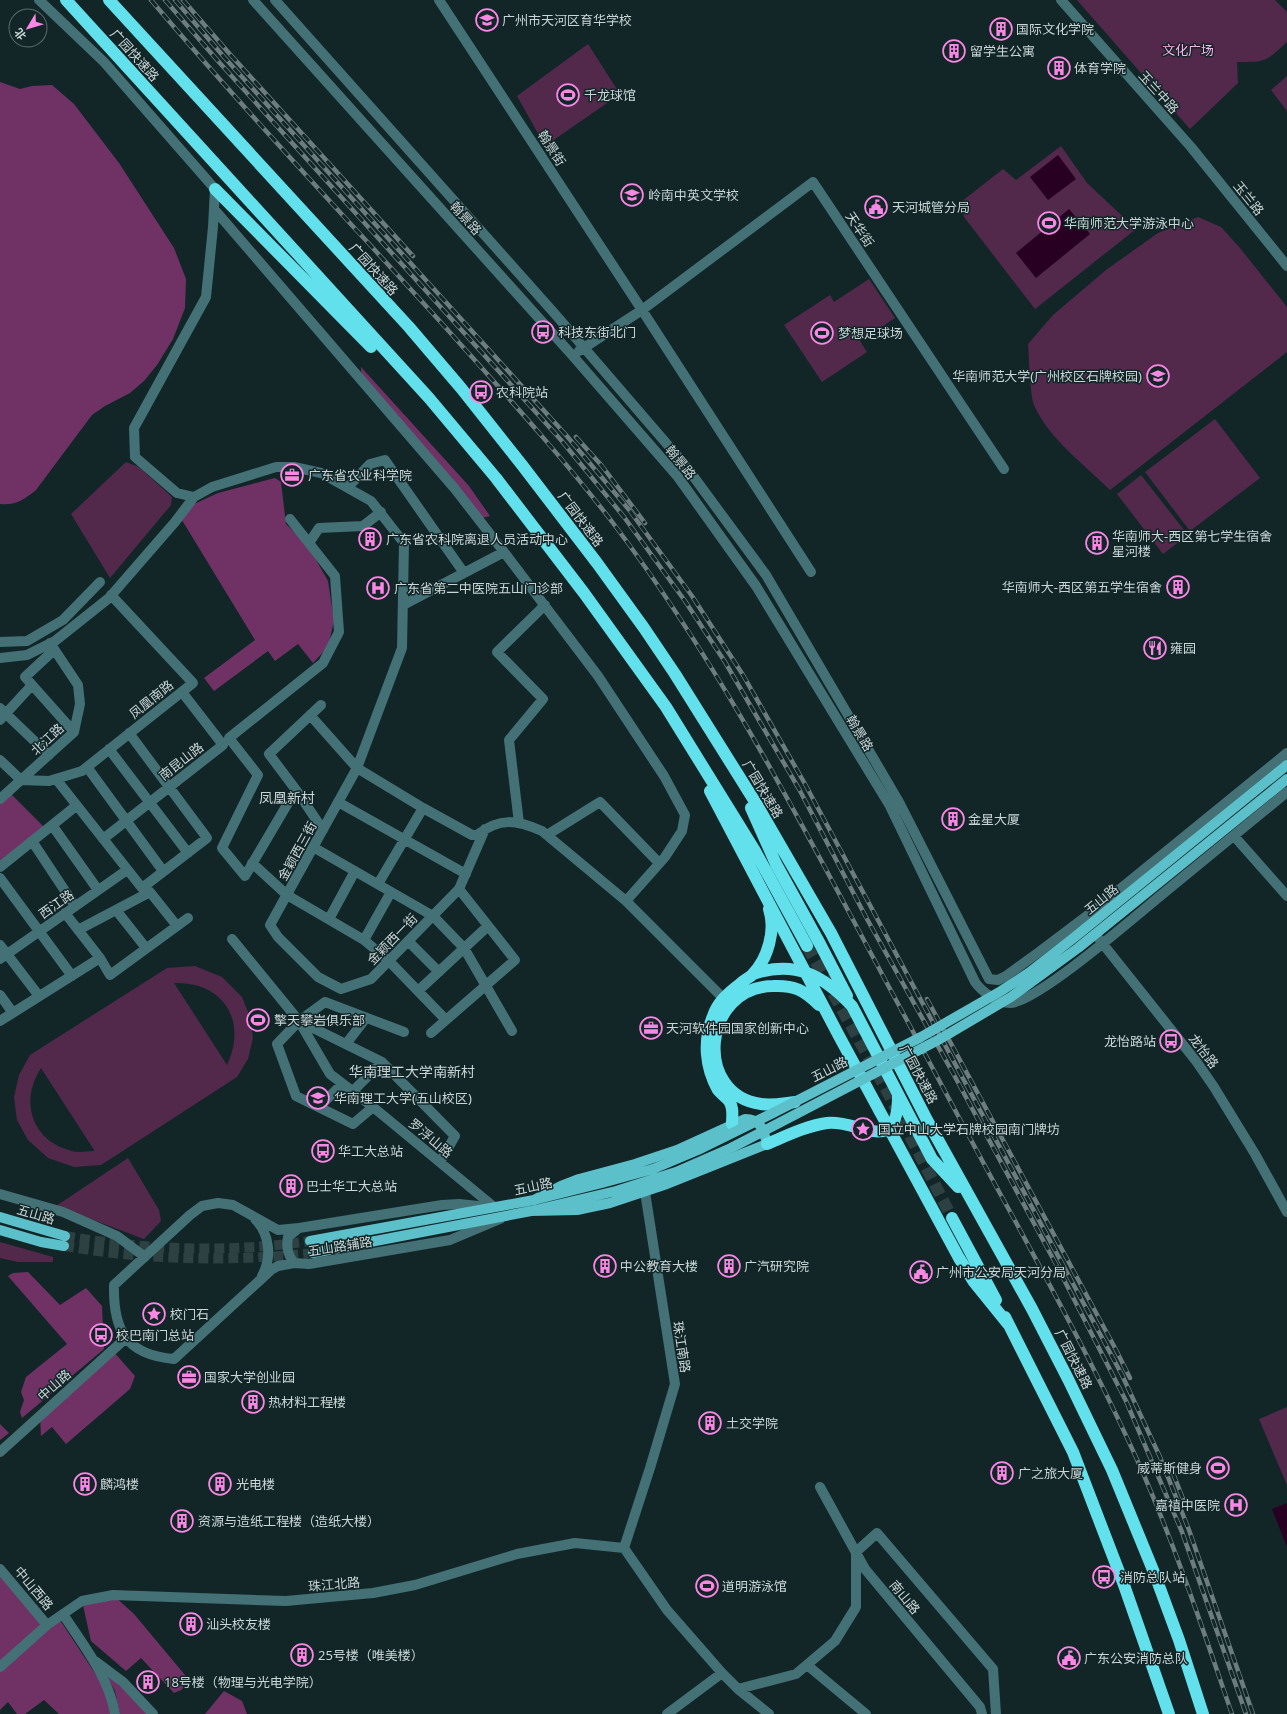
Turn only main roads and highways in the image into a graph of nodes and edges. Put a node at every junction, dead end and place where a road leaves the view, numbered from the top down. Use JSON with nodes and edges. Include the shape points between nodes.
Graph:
{"nodes":[{"id":1,"x":66,"y":0,"type":"edge"},
{"id":2,"x":109,"y":0,"type":"edge"},
{"id":3,"x":215,"y":189,"type":"road end"},
{"id":4,"x":429,"y":398,"type":"junction"},
{"id":5,"x":666,"y":707,"type":"junction"},
{"id":6,"x":727,"y":756,"type":"junction"},
{"id":7,"x":1287,"y":765,"type":"edge"},
{"id":8,"x":1287,"y":779,"type":"edge"},
{"id":9,"x":761,"y":887,"type":"junction"},
{"id":10,"x":807,"y":946,"type":"tunnel mouth"},
{"id":11,"x":806,"y":973,"type":"junction"},
{"id":12,"x":752,"y":974,"type":"junction"},
{"id":13,"x":852,"y":1006,"type":"junction"},
{"id":14,"x":828,"y":1014,"type":"junction"},
{"id":15,"x":898,"y":1096,"type":"junction"},
{"id":16,"x":795,"y":1102,"type":"junction"},
{"id":17,"x":732,"y":1124,"type":"junction"},
{"id":18,"x":889,"y":1128,"type":"junction"},
{"id":19,"x":767,"y":1144,"type":"junction"},
{"id":20,"x":655,"y":1174,"type":"junction"},
{"id":21,"x":969,"y":1197,"type":"junction"},
{"id":22,"x":534,"y":1200,"type":"junction"},
{"id":23,"x":531,"y":1212,"type":"junction"},
{"id":24,"x":0,"y":1217,"type":"edge"},
{"id":25,"x":952,"y":1218,"type":"tunnel mouth"},
{"id":26,"x":0,"y":1230,"type":"edge"},
{"id":27,"x":65,"y":1236,"type":"tunnel mouth"},
{"id":28,"x":310,"y":1241,"type":"tunnel mouth"},
{"id":29,"x":64,"y":1246,"type":"tunnel mouth"},
{"id":30,"x":313,"y":1253,"type":"tunnel mouth"},
{"id":31,"x":1008,"y":1324,"type":"junction"},
{"id":32,"x":1169,"y":1714,"type":"edge"},
{"id":33,"x":1203,"y":1714,"type":"edge"}],
"edges":[{"from":1,"to":4,"type":"highway","name":"广园快速路"},
{"from":2,"to":6,"type":"highway","name":"广园快速路","via":[[409,327],[461,388],[644,628]]},
{"from":3,"to":4,"type":"highway","via":[[382,358]]},
{"from":4,"to":5,"type":"highway","name":"广园快速路","via":[[537,531],[627,650]]},
{"from":5,"to":9,"type":"highway"},
{"from":5,"to":10,"type":"highway","name":"广园快速路","via":[[755,851]]},
{"from":6,"to":13,"type":"highway","via":[[776,864]]},
{"from":6,"to":21,"type":"highway","name":"广园快速路","via":[[831,933],[858,989]]},
{"from":7,"to":16,"type":"main road","name":"五山路","bridge":true,"via":[[1013,984],[940,1026]]},
{"from":8,"to":20,"type":"main road","name":"五山路","bridge":true,"via":[[1078,948],[1011,997],[945,1036],[738,1144],[697,1163]]},
{"from":9,"to":11,"type":"highway"},
{"from":9,"to":12,"type":"highway","via":[[771,915],[772,937],[762,960]]},
{"from":11,"to":12,"type":"highway","via":[[778,968]]},
{"from":11,"to":13,"type":"highway","via":[[836,989]]},
{"from":11,"to":14,"type":"highway"},
{"from":12,"to":17,"type":"highway","via":[[723,998],[717,1007],[706,1045],[712,1077],[733,1109]]},
{"from":13,"to":15,"type":"highway"},
{"from":14,"to":16,"type":"highway","via":[[810,995],[800,989],[766,986],[750,990],[731,1004],[715,1033],[716,1063],[729,1087],[740,1096],[760,1104]]},
{"from":14,"to":18,"type":"highway"},
{"from":15,"to":18,"type":"highway","via":[[895,1119]]},
{"from":15,"to":21,"type":"highway","via":[[932,1159]]},
{"from":16,"to":20,"type":"main road","name":"五山路","bridge":true},
{"from":17,"to":19,"type":"main road","via":[[753,1119],[760,1124]]},
{"from":17,"to":22,"type":"main road","via":[[678,1150],[578,1179]]},
{"from":18,"to":19,"type":"highway","via":[[873,1132],[841,1123],[829,1123],[816,1125]]},
{"from":18,"to":31,"type":"highway","via":[[959,1258],[974,1282]]},
{"from":19,"to":23,"type":"main road","via":[[723,1163],[610,1203],[578,1210]]},
{"from":20,"to":22,"type":"main road","name":"五山路","via":[[602,1183]]},
{"from":20,"to":23,"type":"main road","name":"五山路","via":[[616,1191]]},
{"from":21,"to":33,"type":"highway","name":"广园快速路","via":[[1032,1308],[1112,1470],[1158,1582]]},
{"from":22,"to":28,"type":"main road","name":"五山路"},
{"from":23,"to":30,"type":"main road","name":"五山路"},
{"from":24,"to":27,"type":"main road","name":"五山路"},
{"from":25,"to":31,"type":"highway"},
{"from":26,"to":29,"type":"main road","name":"五山路"},
{"from":31,"to":32,"type":"highway","via":[[1054,1412],[1081,1472],[1127,1592]]}]}
